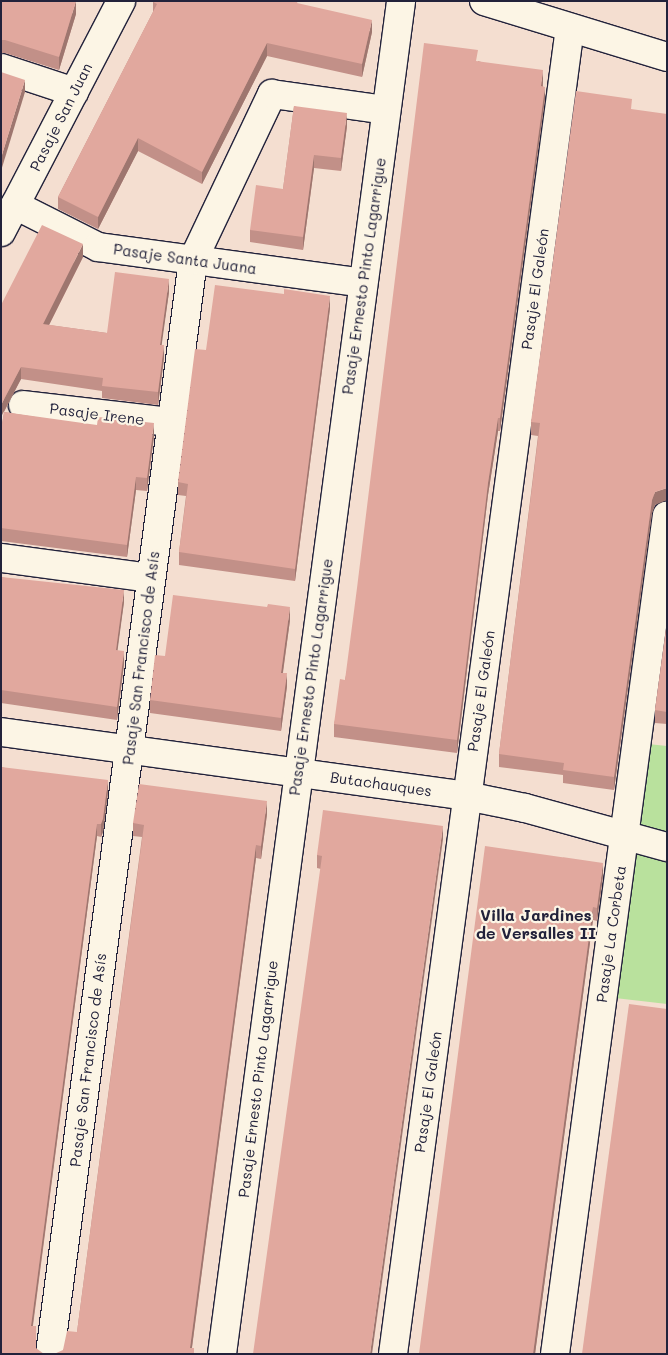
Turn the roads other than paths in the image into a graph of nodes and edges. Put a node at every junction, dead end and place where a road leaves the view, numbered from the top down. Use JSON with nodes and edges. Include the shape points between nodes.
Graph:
{"nodes":[{"id":1,"x":121,"y":1,"type":"edge"},
{"id":2,"x":400,"y":1,"type":"edge"},
{"id":3,"x":484,"y":1,"type":"edge"},
{"id":4,"x":570,"y":28,"type":"junction"},
{"id":5,"x":667,"y":57,"type":"edge"},
{"id":6,"x":1,"y":68,"type":"edge"},
{"id":7,"x":74,"y":92,"type":"junction"},
{"id":8,"x":386,"y":110,"type":"junction"},
{"id":9,"x":16,"y":205,"type":"junction"},
{"id":10,"x":1,"y":232,"type":"edge"},
{"id":11,"x":193,"y":260,"type":"junction"},
{"id":12,"x":363,"y":283,"type":"junction"},
{"id":13,"x":24,"y":405,"type":"dead end"},
{"id":14,"x":171,"y":422,"type":"junction"},
{"id":15,"x":667,"y":515,"type":"edge"},
{"id":16,"x":1,"y":558,"type":"edge"},
{"id":17,"x":151,"y":578,"type":"junction"},
{"id":18,"x":1,"y":732,"type":"edge"},
{"id":19,"x":129,"y":750,"type":"junction"},
{"id":20,"x":298,"y":773,"type":"junction"},
{"id":21,"x":467,"y":796,"type":"junction"},
{"id":22,"x":625,"y":836,"type":"junction"},
{"id":23,"x":667,"y":847,"type":"edge"},
{"id":24,"x":50,"y":1354,"type":"edge"},
{"id":25,"x":222,"y":1354,"type":"edge"},
{"id":26,"x":393,"y":1354,"type":"edge"},
{"id":27,"x":555,"y":1354,"type":"edge"}],
"edges":[{"from":1,"to":7,"type":"street","name":"Pasaje San Juan"},
{"from":2,"to":8,"type":"street","name":"Pasaje Ernesto Pinto Lagarrigue"},
{"from":3,"to":4,"type":"street"},
{"from":4,"to":5,"type":"street"},
{"from":4,"to":21,"type":"street","name":"Pasaje El Galeón"},
{"from":6,"to":7,"type":"street"},
{"from":7,"to":9,"type":"street","name":"Pasaje San Juan"},
{"from":8,"to":11,"type":"street","name":"Pasaje San Francisco de Asís","via":[[272,94]]},
{"from":8,"to":12,"type":"street","name":"Pasaje Ernesto Pinto Lagarrigue"},
{"from":9,"to":10,"type":"street","name":"Pasaje San Juan"},
{"from":9,"to":11,"type":"street","name":"Pasaje Santa Juana","via":[[98,247]]},
{"from":11,"to":12,"type":"street","name":"Pasaje Santa Juana"},
{"from":11,"to":14,"type":"street","name":"Pasaje San Francisco de Asís"},
{"from":12,"to":20,"type":"street","name":"Pasaje Ernesto Pinto Lagarrigue"},
{"from":13,"to":14,"type":"street","name":"Pasaje Irene"},
{"from":14,"to":17,"type":"street","name":"Pasaje San Francisco de Asís"},
{"from":15,"to":22,"type":"street","name":"Pasaje La Corbeta"},
{"from":16,"to":17,"type":"street"},
{"from":17,"to":19,"type":"street","name":"Pasaje San Francisco de Asís"},
{"from":18,"to":19,"type":"street","name":"Butachauques"},
{"from":19,"to":20,"type":"street","name":"Butachauques"},
{"from":19,"to":24,"type":"street","name":"Pasaje San Francisco de Asís"},
{"from":20,"to":21,"type":"street","name":"Butachauques"},
{"from":20,"to":25,"type":"street","name":"Pasaje Ernesto Pinto Lagarrigue"},
{"from":21,"to":22,"type":"street","name":"Butachauques"},
{"from":21,"to":26,"type":"street","name":"Pasaje El Galeón"},
{"from":22,"to":23,"type":"street","name":"Butachauques"},
{"from":22,"to":27,"type":"street","name":"Pasaje La Corbeta"}]}
